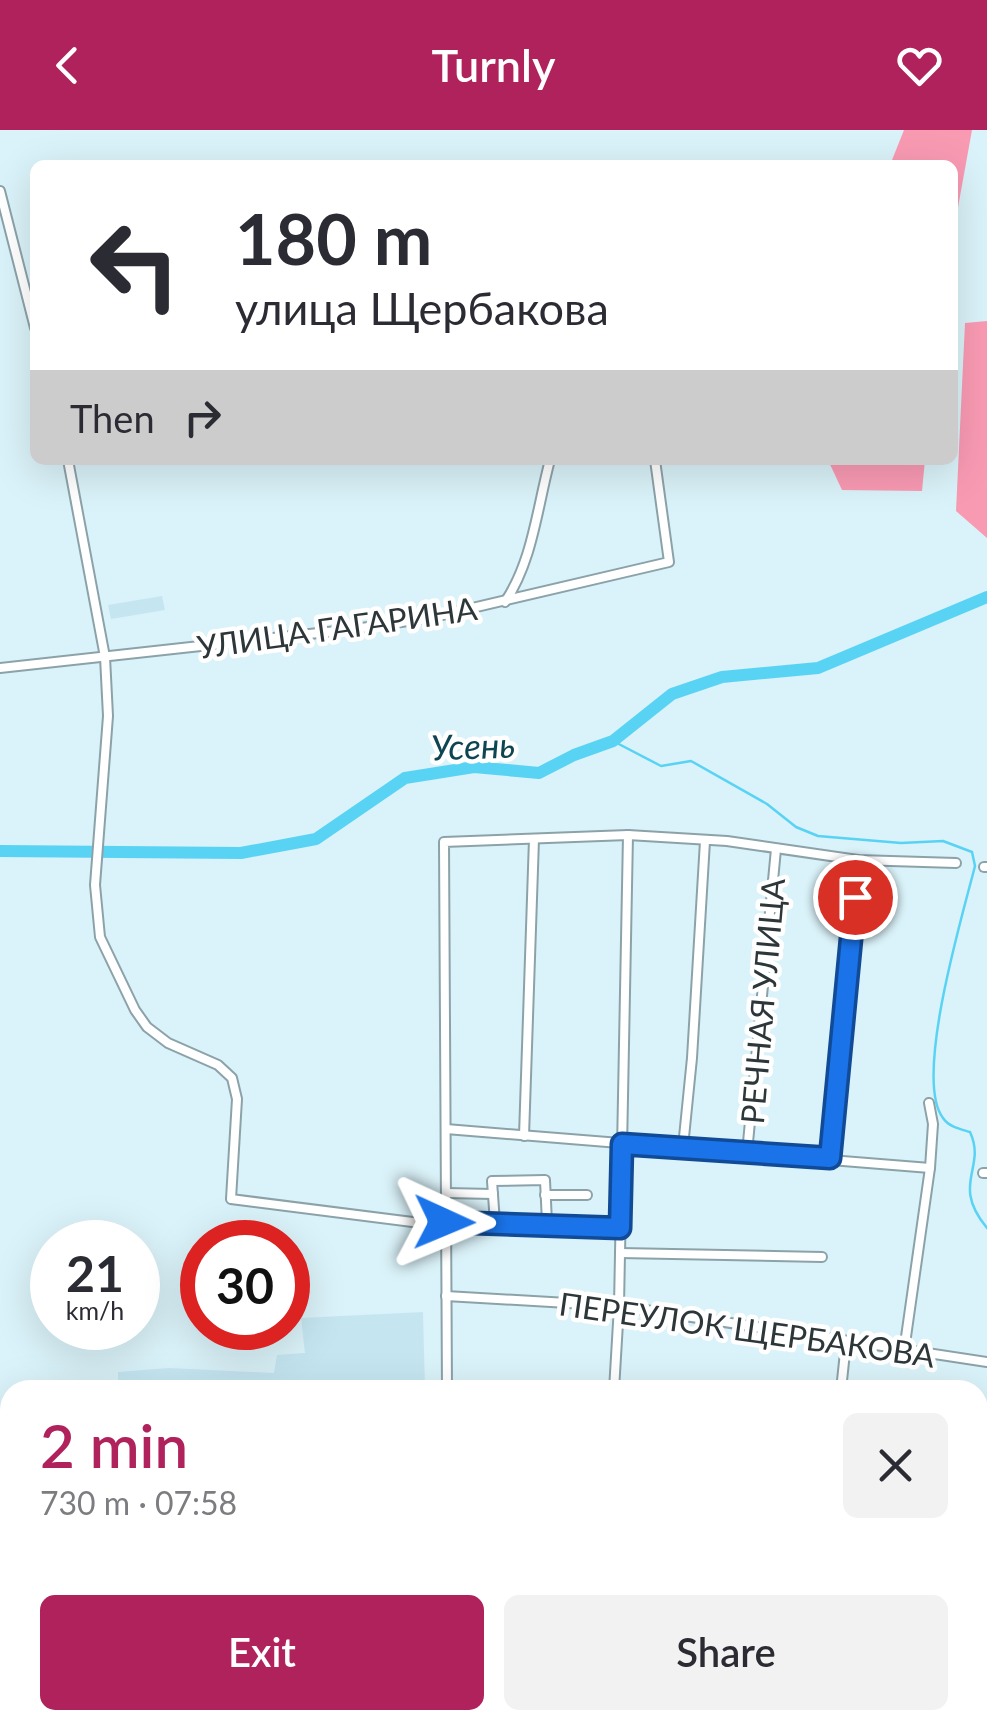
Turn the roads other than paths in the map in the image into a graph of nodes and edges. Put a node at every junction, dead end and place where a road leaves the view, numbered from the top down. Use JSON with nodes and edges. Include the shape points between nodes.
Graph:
{"nodes":[{"id":1,"x":0,"y":190,"type":"edge"},
{"id":2,"x":30,"y":308,"type":"edge"},
{"id":3,"x":69,"y":465,"type":"edge"},
{"id":4,"x":549,"y":465,"type":"edge"},
{"id":5,"x":656,"y":465,"type":"edge"},
{"id":6,"x":505,"y":602,"type":"junction"},
{"id":7,"x":105,"y":657,"type":"junction"},
{"id":8,"x":0,"y":668,"type":"edge"},
{"id":9,"x":628,"y":835,"type":"junction"},
{"id":10,"x":534,"y":839,"type":"junction"},
{"id":11,"x":706,"y":841,"type":"junction"},
{"id":12,"x":776,"y":849,"type":"junction"},
{"id":13,"x":858,"y":860,"type":"junction"},
{"id":14,"x":956,"y":863,"type":"dead end"},
{"id":15,"x":928,"y":1102,"type":"dead end"},
{"id":16,"x":446,"y":1129,"type":"junction"},
{"id":17,"x":524,"y":1136,"type":"junction"},
{"id":18,"x":622,"y":1144,"type":"junction"},
{"id":19,"x":683,"y":1147,"type":"junction"},
{"id":20,"x":748,"y":1153,"type":"junction"},
{"id":21,"x":830,"y":1158,"type":"junction"},
{"id":22,"x":930,"y":1168,"type":"junction"},
{"id":23,"x":446,"y":1193,"type":"junction"},
{"id":24,"x":493,"y":1194,"type":"junction"},
{"id":25,"x":546,"y":1194,"type":"junction"},
{"id":26,"x":588,"y":1196,"type":"dead end"},
{"id":27,"x":495,"y":1223,"type":"junction"},
{"id":28,"x":547,"y":1223,"type":"junction"},
{"id":29,"x":444,"y":1224,"type":"junction"},
{"id":30,"x":620,"y":1228,"type":"junction"},
{"id":31,"x":620,"y":1254,"type":"junction"},
{"id":32,"x":822,"y":1257,"type":"dead end"},
{"id":33,"x":446,"y":1296,"type":"junction"},
{"id":34,"x":619,"y":1306,"type":"junction"},
{"id":35,"x":846,"y":1342,"type":"junction"},
{"id":36,"x":904,"y":1350,"type":"junction"},
{"id":37,"x":987,"y":1362,"type":"edge"},
{"id":38,"x":446,"y":1380,"type":"edge"},
{"id":39,"x":615,"y":1380,"type":"edge"},
{"id":40,"x":843,"y":1380,"type":"edge"}],
"edges":[{"from":1,"to":2,"type":"street"},
{"from":3,"to":7,"type":"street"},
{"from":4,"to":6,"type":"street","via":[[529,554]]},
{"from":5,"to":6,"type":"street","name":"УЛИЦА ГАГАРИНА","via":[[669,562]]},
{"from":6,"to":7,"type":"street","name":"УЛИЦА ГАГАРИНА","via":[[356,630]]},
{"from":7,"to":8,"type":"street","name":"УЛИЦА ГАГАРИНА"},
{"from":7,"to":29,"type":"street","via":[[108,716],[95,885],[100,937],[148,1027],[232,1078],[237,1100],[231,1200]]},
{"from":9,"to":10,"type":"street"},
{"from":9,"to":11,"type":"street"},
{"from":9,"to":18,"type":"street"},
{"from":10,"to":16,"type":"street","via":[[444,842]]},
{"from":10,"to":17,"type":"street"},
{"from":11,"to":12,"type":"street"},
{"from":11,"to":19,"type":"street"},
{"from":12,"to":13,"type":"street"},
{"from":12,"to":20,"type":"street","name":"РЕЧНАЯ УЛИЦА"},
{"from":13,"to":14,"type":"street"},
{"from":13,"to":21,"type":"street"},
{"from":15,"to":22,"type":"street"},
{"from":16,"to":17,"type":"street"},
{"from":16,"to":23,"type":"street"},
{"from":17,"to":18,"type":"street"},
{"from":18,"to":19,"type":"street"},
{"from":18,"to":30,"type":"street"},
{"from":19,"to":20,"type":"street"},
{"from":20,"to":21,"type":"street"},
{"from":21,"to":22,"type":"street"},
{"from":22,"to":36,"type":"street"},
{"from":23,"to":24,"type":"street"},
{"from":23,"to":29,"type":"street"},
{"from":24,"to":25,"type":"street","via":[[492,1180],[545,1180]]},
{"from":24,"to":27,"type":"street"},
{"from":25,"to":26,"type":"street"},
{"from":25,"to":28,"type":"street"},
{"from":27,"to":28,"type":"street"},
{"from":27,"to":29,"type":"street"},
{"from":28,"to":30,"type":"street"},
{"from":29,"to":33,"type":"street"},
{"from":30,"to":31,"type":"street"},
{"from":31,"to":32,"type":"street"},
{"from":31,"to":34,"type":"street"},
{"from":33,"to":34,"type":"street","name":"ПЕРЕУЛОК ЩЕРБАКОВА"},
{"from":33,"to":38,"type":"street"},
{"from":34,"to":35,"type":"street","name":"ПЕРЕУЛОК ЩЕРБАКОВА"},
{"from":34,"to":39,"type":"street"},
{"from":35,"to":36,"type":"street","name":"ПЕРЕУЛОК ЩЕРБАКОВА"},
{"from":35,"to":40,"type":"street"},
{"from":36,"to":37,"type":"street","name":"ПЕРЕУЛОК ЩЕРБАКОВА"}]}
